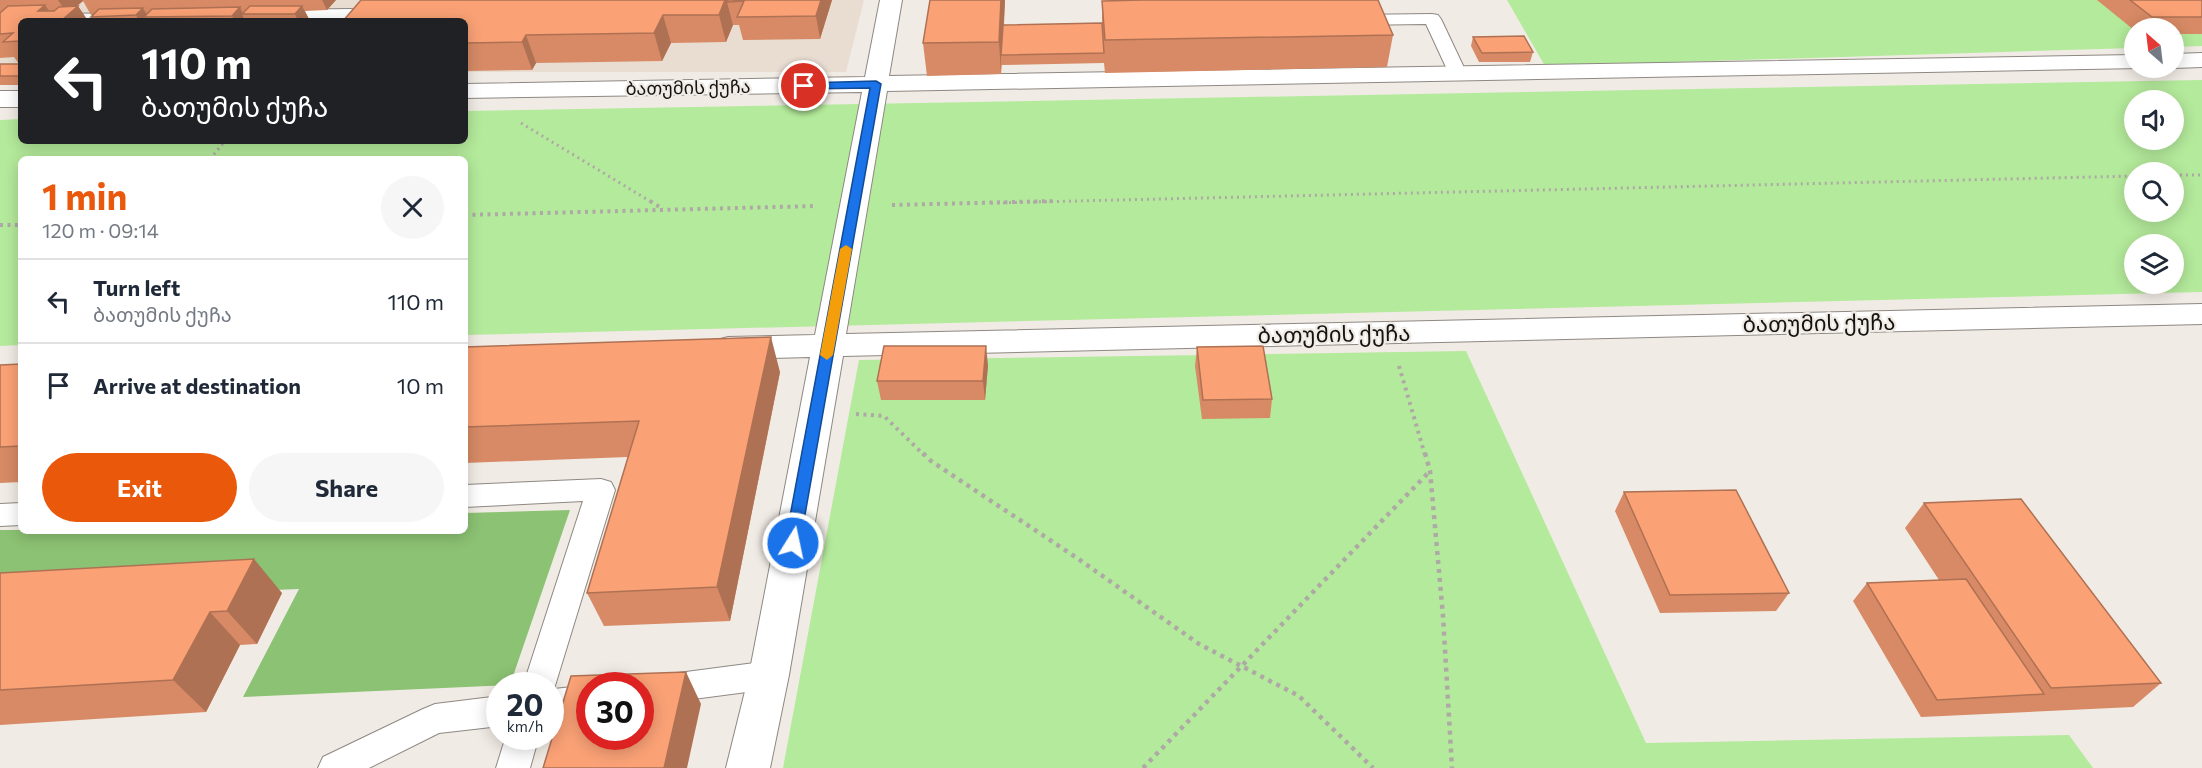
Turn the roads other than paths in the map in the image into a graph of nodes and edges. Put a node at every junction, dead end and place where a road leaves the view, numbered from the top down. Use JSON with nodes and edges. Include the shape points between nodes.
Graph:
{"nodes":[{"id":1,"x":891,"y":0,"type":"edge"},
{"id":2,"x":352,"y":12,"type":"edge"},
{"id":3,"x":258,"y":15,"type":"edge"},
{"id":4,"x":141,"y":17,"type":"dead end"},
{"id":5,"x":128,"y":18,"type":"edge"},
{"id":6,"x":0,"y":20,"type":"edge"},
{"id":7,"x":18,"y":20,"type":"edge"},
{"id":8,"x":1337,"y":20,"type":"edge"},
{"id":9,"x":2202,"y":60,"type":"edge"},
{"id":10,"x":2184,"y":61,"type":"edge"},
{"id":11,"x":2124,"y":62,"type":"edge"},
{"id":12,"x":1458,"y":74,"type":"junction"},
{"id":13,"x":876,"y":84,"type":"junction"},
{"id":14,"x":468,"y":91,"type":"edge"},
{"id":15,"x":0,"y":99,"type":"edge"},
{"id":16,"x":18,"y":99,"type":"edge"},
{"id":17,"x":2202,"y":314,"type":"edge"},
{"id":18,"x":829,"y":346,"type":"junction"},
{"id":19,"x":700,"y":349,"type":"edge"},
{"id":20,"x":468,"y":496,"type":"edge"},
{"id":21,"x":18,"y":514,"type":"edge"},
{"id":22,"x":0,"y":515,"type":"edge"},
{"id":23,"x":543,"y":672,"type":"edge"},
{"id":24,"x":769,"y":675,"type":"junction"},
{"id":25,"x":654,"y":690,"type":"edge"},
{"id":26,"x":486,"y":713,"type":"edge"},
{"id":27,"x":519,"y":750,"type":"edge"},
{"id":28,"x":335,"y":768,"type":"edge"},
{"id":29,"x":513,"y":768,"type":"edge"},
{"id":30,"x":748,"y":768,"type":"edge"}],
"edges":[{"from":1,"to":13,"type":"street"},
{"from":2,"to":3,"type":"lane"},
{"from":4,"to":5,"type":"lane"},
{"from":6,"to":7,"type":"lane"},
{"from":8,"to":12,"type":"lane","via":[[1432,19]]},
{"from":9,"to":10,"type":"street"},
{"from":11,"to":12,"type":"street","name":"ბათუმის ქუჩა"},
{"from":12,"to":13,"type":"street","name":"ბათუმის ქუჩა"},
{"from":13,"to":14,"type":"street","name":"ბათუმის ქუჩა"},
{"from":13,"to":18,"type":"street"},
{"from":15,"to":16,"type":"street"},
{"from":17,"to":18,"type":"street","name":"ბათუმის ქუჩა"},
{"from":18,"to":19,"type":"street","name":"ბათუმის ქუჩა"},
{"from":18,"to":24,"type":"street"},
{"from":20,"to":23,"type":"lane","via":[[601,490]]},
{"from":21,"to":22,"type":"lane"},
{"from":24,"to":25,"type":"lane"},
{"from":24,"to":30,"type":"street"},
{"from":26,"to":28,"type":"lane","via":[[435,719]]},
{"from":27,"to":29,"type":"lane"}]}
